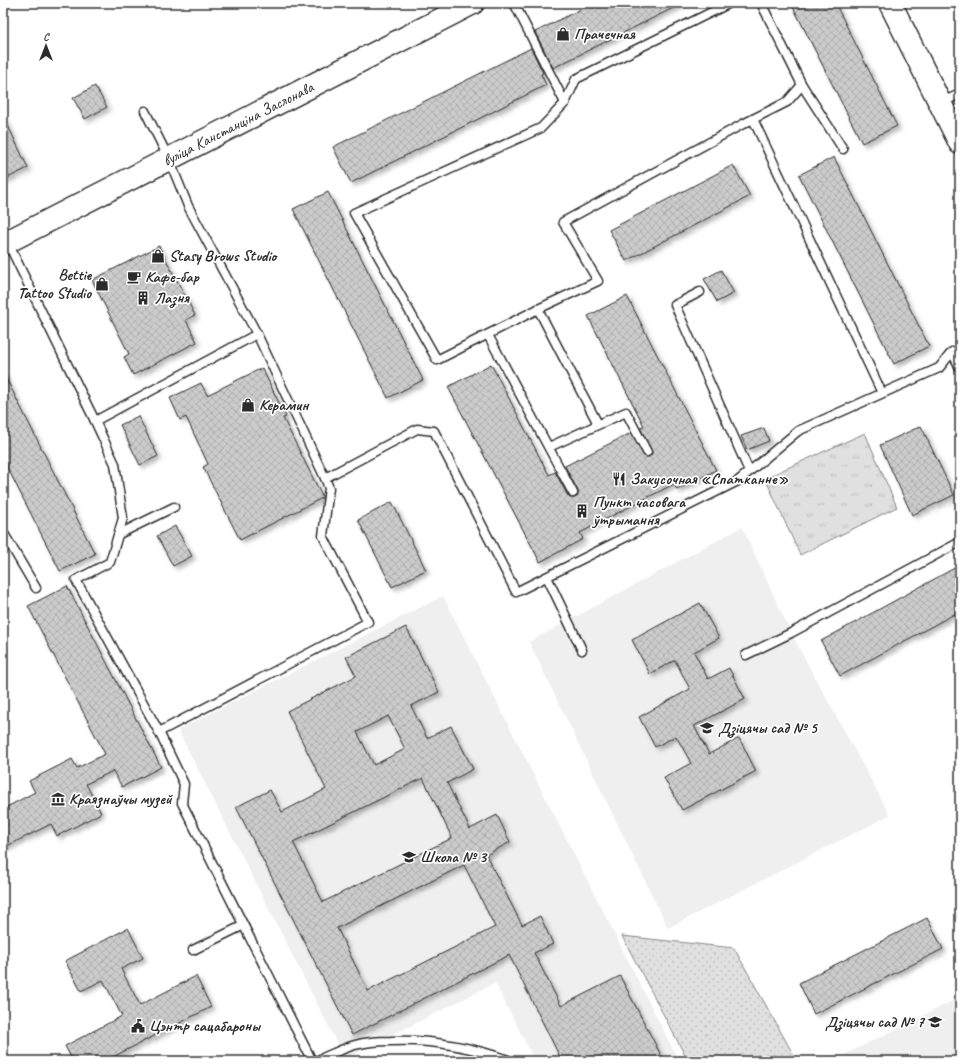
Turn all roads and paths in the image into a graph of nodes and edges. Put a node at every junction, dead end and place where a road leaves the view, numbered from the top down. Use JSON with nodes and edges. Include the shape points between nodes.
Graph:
{"nodes":[{"id":1,"x":473,"y":3,"type":"edge"},
{"id":2,"x":514,"y":3,"type":"edge"},
{"id":3,"x":730,"y":3,"type":"edge"},
{"id":4,"x":762,"y":3,"type":"edge"},
{"id":5,"x":890,"y":3,"type":"edge"},
{"id":6,"x":802,"y":85,"type":"junction"},
{"id":7,"x":960,"y":94,"type":"edge"},
{"id":8,"x":565,"y":103,"type":"junction"},
{"id":9,"x":940,"y":104,"type":"junction"},
{"id":10,"x":145,"y":111,"type":"dead end"},
{"id":11,"x":753,"y":119,"type":"junction"},
{"id":12,"x":960,"y":143,"type":"edge"},
{"id":13,"x":843,"y":149,"type":"dead end"},
{"id":14,"x":169,"y":159,"type":"junction"},
{"id":15,"x":5,"y":243,"type":"edge"},
{"id":16,"x":700,"y":292,"type":"dead end"},
{"id":17,"x":538,"y":309,"type":"junction"},
{"id":18,"x":257,"y":334,"type":"junction"},
{"id":19,"x":488,"y":335,"type":"junction"},
{"id":20,"x":960,"y":368,"type":"edge"},
{"id":21,"x":882,"y":393,"type":"junction"},
{"id":22,"x":95,"y":420,"type":"junction"},
{"id":23,"x":598,"y":424,"type":"junction"},
{"id":24,"x":549,"y":447,"type":"junction"},
{"id":25,"x":647,"y":452,"type":"dead end"},
{"id":26,"x":749,"y":471,"type":"junction"},
{"id":27,"x":325,"y":478,"type":"junction"},
{"id":28,"x":573,"y":493,"type":"dead end"},
{"id":29,"x":174,"y":507,"type":"dead end"},
{"id":30,"x":3,"y":532,"type":"edge"},
{"id":31,"x":119,"y":534,"type":"junction"},
{"id":32,"x":960,"y":542,"type":"edge"},
{"id":33,"x":548,"y":577,"type":"junction"},
{"id":34,"x":36,"y":588,"type":"dead end"},
{"id":35,"x":582,"y":650,"type":"dead end"},
{"id":36,"x":746,"y":655,"type":"dead end"},
{"id":37,"x":160,"y":732,"type":"junction"},
{"id":38,"x":244,"y":925,"type":"junction"},
{"id":39,"x":193,"y":950,"type":"dead end"},
{"id":40,"x":314,"y":1061,"type":"edge"},
{"id":41,"x":511,"y":1061,"type":"edge"}],
"edges":[{"from":1,"to":14,"type":"main road","name":"вуліца Канстанціна Заслонава"},
{"from":2,"to":8,"type":"lane"},
{"from":3,"to":8,"type":"lane","via":[[576,79]]},
{"from":4,"to":6,"type":"lane"},
{"from":5,"to":9,"type":"main road"},
{"from":6,"to":11,"type":"lane","via":[[787,102]]},
{"from":6,"to":13,"type":"lane"},
{"from":7,"to":9,"type":"lane"},
{"from":8,"to":19,"type":"lane","via":[[541,128],[354,214],[437,360]]},
{"from":9,"to":12,"type":"main road"},
{"from":10,"to":14,"type":"lane"},
{"from":11,"to":17,"type":"lane","via":[[563,222],[598,281]]},
{"from":11,"to":21,"type":"lane"},
{"from":14,"to":15,"type":"main road","name":"вуліца Канстанціна Заслонава"},
{"from":14,"to":18,"type":"lane","via":[[188,206]]},
{"from":15,"to":22,"type":"lane"},
{"from":16,"to":26,"type":"lane","via":[[675,305]]},
{"from":17,"to":19,"type":"lane"},
{"from":17,"to":23,"type":"lane"},
{"from":18,"to":22,"type":"lane"},
{"from":18,"to":27,"type":"lane"},
{"from":19,"to":24,"type":"lane"},
{"from":20,"to":21,"type":"lane","via":[[952,352],[939,368]]},
{"from":21,"to":26,"type":"lane","via":[[798,431]]},
{"from":22,"to":31,"type":"lane","via":[[115,464],[123,518]]},
{"from":23,"to":24,"type":"lane"},
{"from":23,"to":25,"type":"lane","via":[[626,412]]},
{"from":24,"to":28,"type":"lane"},
{"from":26,"to":33,"type":"lane","via":[[738,481]]},
{"from":27,"to":33,"type":"lane","via":[[417,430],[434,431],[516,592]]},
{"from":27,"to":37,"type":"lane","via":[[329,488],[323,536],[368,622]]},
{"from":29,"to":31,"type":"lane"},
{"from":30,"to":34,"type":"lane"},
{"from":31,"to":37,"type":"lane","via":[[110,562],[76,580]]},
{"from":32,"to":36,"type":"lane"},
{"from":33,"to":35,"type":"lane"},
{"from":37,"to":38,"type":"lane","via":[[184,784],[182,803]]},
{"from":38,"to":39,"type":"lane"},
{"from":38,"to":40,"type":"lane"},
{"from":40,"to":41,"type":"lane","via":[[355,1045],[376,1041],[416,1040],[459,1046]]}]}
